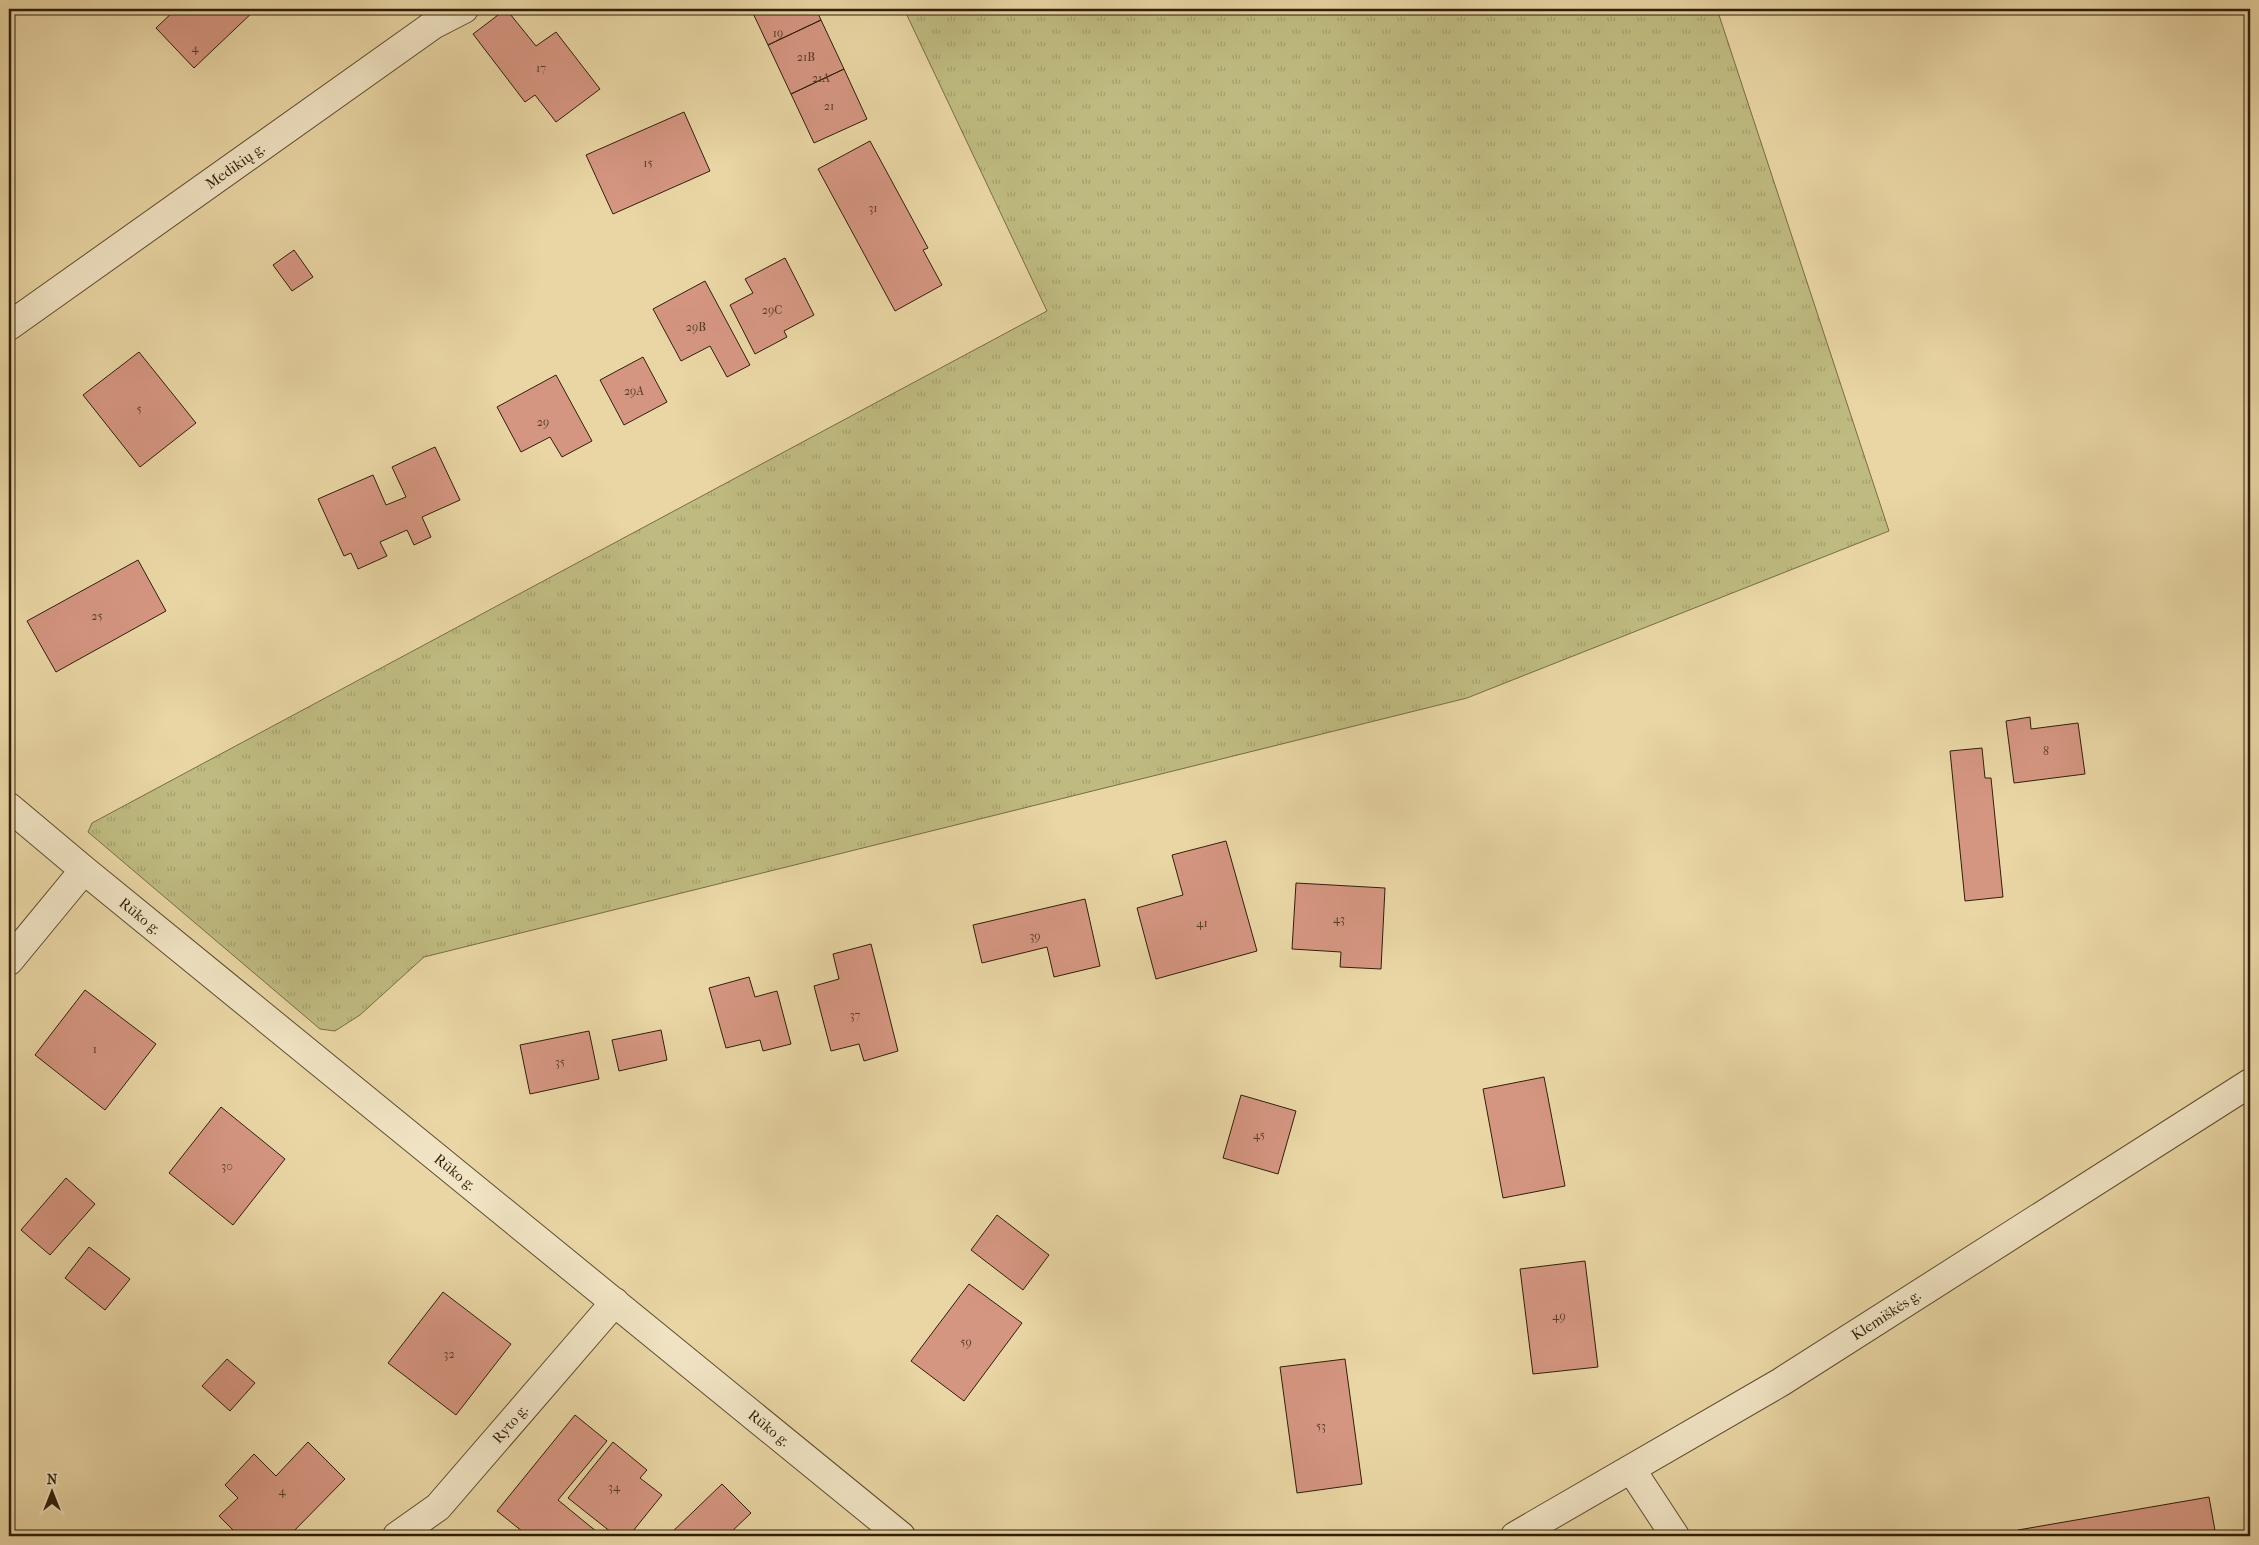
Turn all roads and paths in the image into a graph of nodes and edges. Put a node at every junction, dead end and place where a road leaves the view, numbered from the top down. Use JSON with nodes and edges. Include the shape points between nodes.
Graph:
{"nodes":[{"id":1,"x":464,"y":9,"type":"edge"},
{"id":2,"x":9,"y":326,"type":"edge"},
{"id":3,"x":9,"y":806,"type":"edge"},
{"id":4,"x":84,"y":870,"type":"junction"},
{"id":5,"x":9,"y":960,"type":"edge"},
{"id":6,"x":2250,"y":1083,"type":"edge"},
{"id":7,"x":615,"y":1302,"type":"junction"},
{"id":8,"x":1630,"y":1469,"type":"junction"},
{"id":9,"x":397,"y":1536,"type":"edge"},
{"id":10,"x":901,"y":1536,"type":"edge"},
{"id":11,"x":1515,"y":1536,"type":"edge"},
{"id":12,"x":1676,"y":1536,"type":"edge"}],
"edges":[{"from":1,"to":2,"type":"street","name":"Medikių g.","via":[[433,25]]},
{"from":3,"to":4,"type":"street","name":"Rūko g."},
{"from":4,"to":5,"type":"street"},
{"from":4,"to":7,"type":"street","name":"Rūko g."},
{"from":6,"to":8,"type":"street","name":"Klemiškės g.","via":[[1781,1382]]},
{"from":7,"to":9,"type":"street","name":"Ryto g.","via":[[438,1507]]},
{"from":7,"to":10,"type":"street","name":"Rūko g."},
{"from":8,"to":11,"type":"street","name":"Klemiškės g."},
{"from":8,"to":12,"type":"street"}]}
